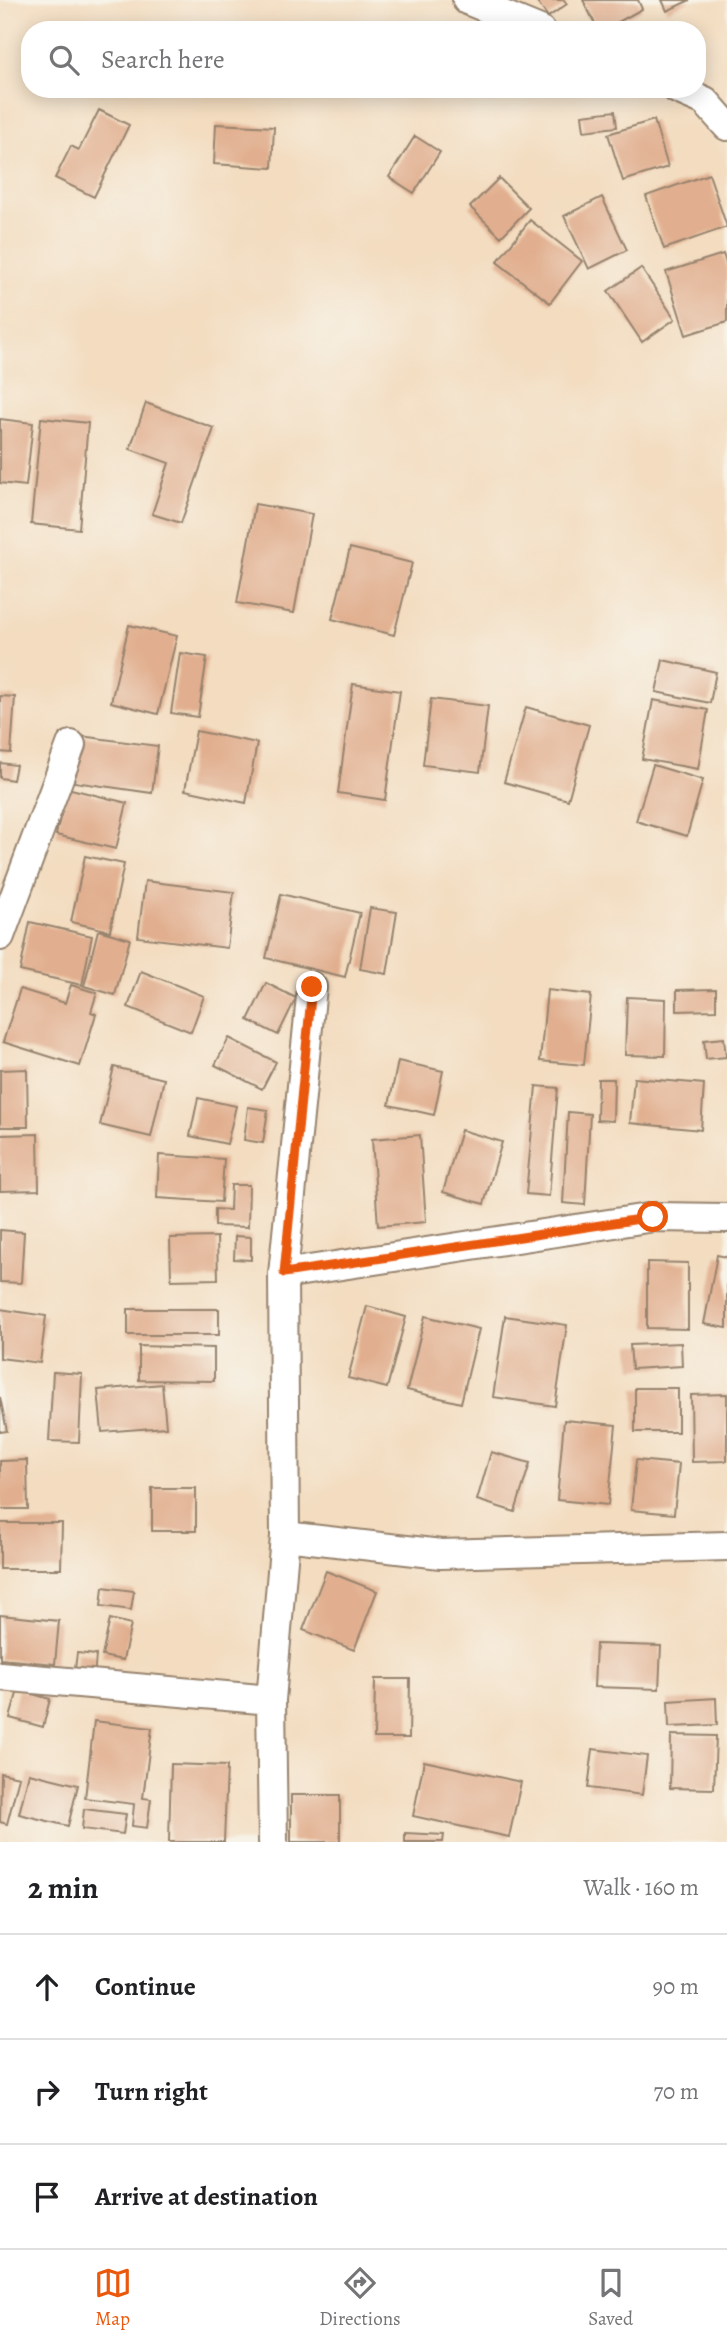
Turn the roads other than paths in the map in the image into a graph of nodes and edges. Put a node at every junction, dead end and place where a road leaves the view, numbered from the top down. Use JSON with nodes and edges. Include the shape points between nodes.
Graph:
{"nodes":[{"id":1,"x":480,"y":2,"type":"edge"},
{"id":2,"x":521,"y":21,"type":"edge"},
{"id":3,"x":698,"y":98,"type":"edge"},
{"id":4,"x":727,"y":126,"type":"edge"},
{"id":5,"x":71,"y":745,"type":"dead end"},
{"id":6,"x":0,"y":936,"type":"edge"},
{"id":7,"x":312,"y":987,"type":"dead end"},
{"id":8,"x":727,"y":1218,"type":"edge"},
{"id":9,"x":284,"y":1273,"type":"junction"},
{"id":10,"x":285,"y":1536,"type":"junction"},
{"id":11,"x":727,"y":1546,"type":"edge"},
{"id":12,"x":0,"y":1676,"type":"edge"},
{"id":13,"x":271,"y":1700,"type":"junction"},
{"id":14,"x":272,"y":1842,"type":"edge"}],
"edges":[{"from":1,"to":2,"type":"street"},
{"from":3,"to":4,"type":"street"},
{"from":5,"to":6,"type":"street"},
{"from":7,"to":9,"type":"street"},
{"from":8,"to":9,"type":"street","via":[[653,1217]]},
{"from":9,"to":10,"type":"street"},
{"from":10,"to":11,"type":"street","via":[[441,1554]]},
{"from":10,"to":13,"type":"street"},
{"from":12,"to":13,"type":"street"},
{"from":13,"to":14,"type":"street"}]}
